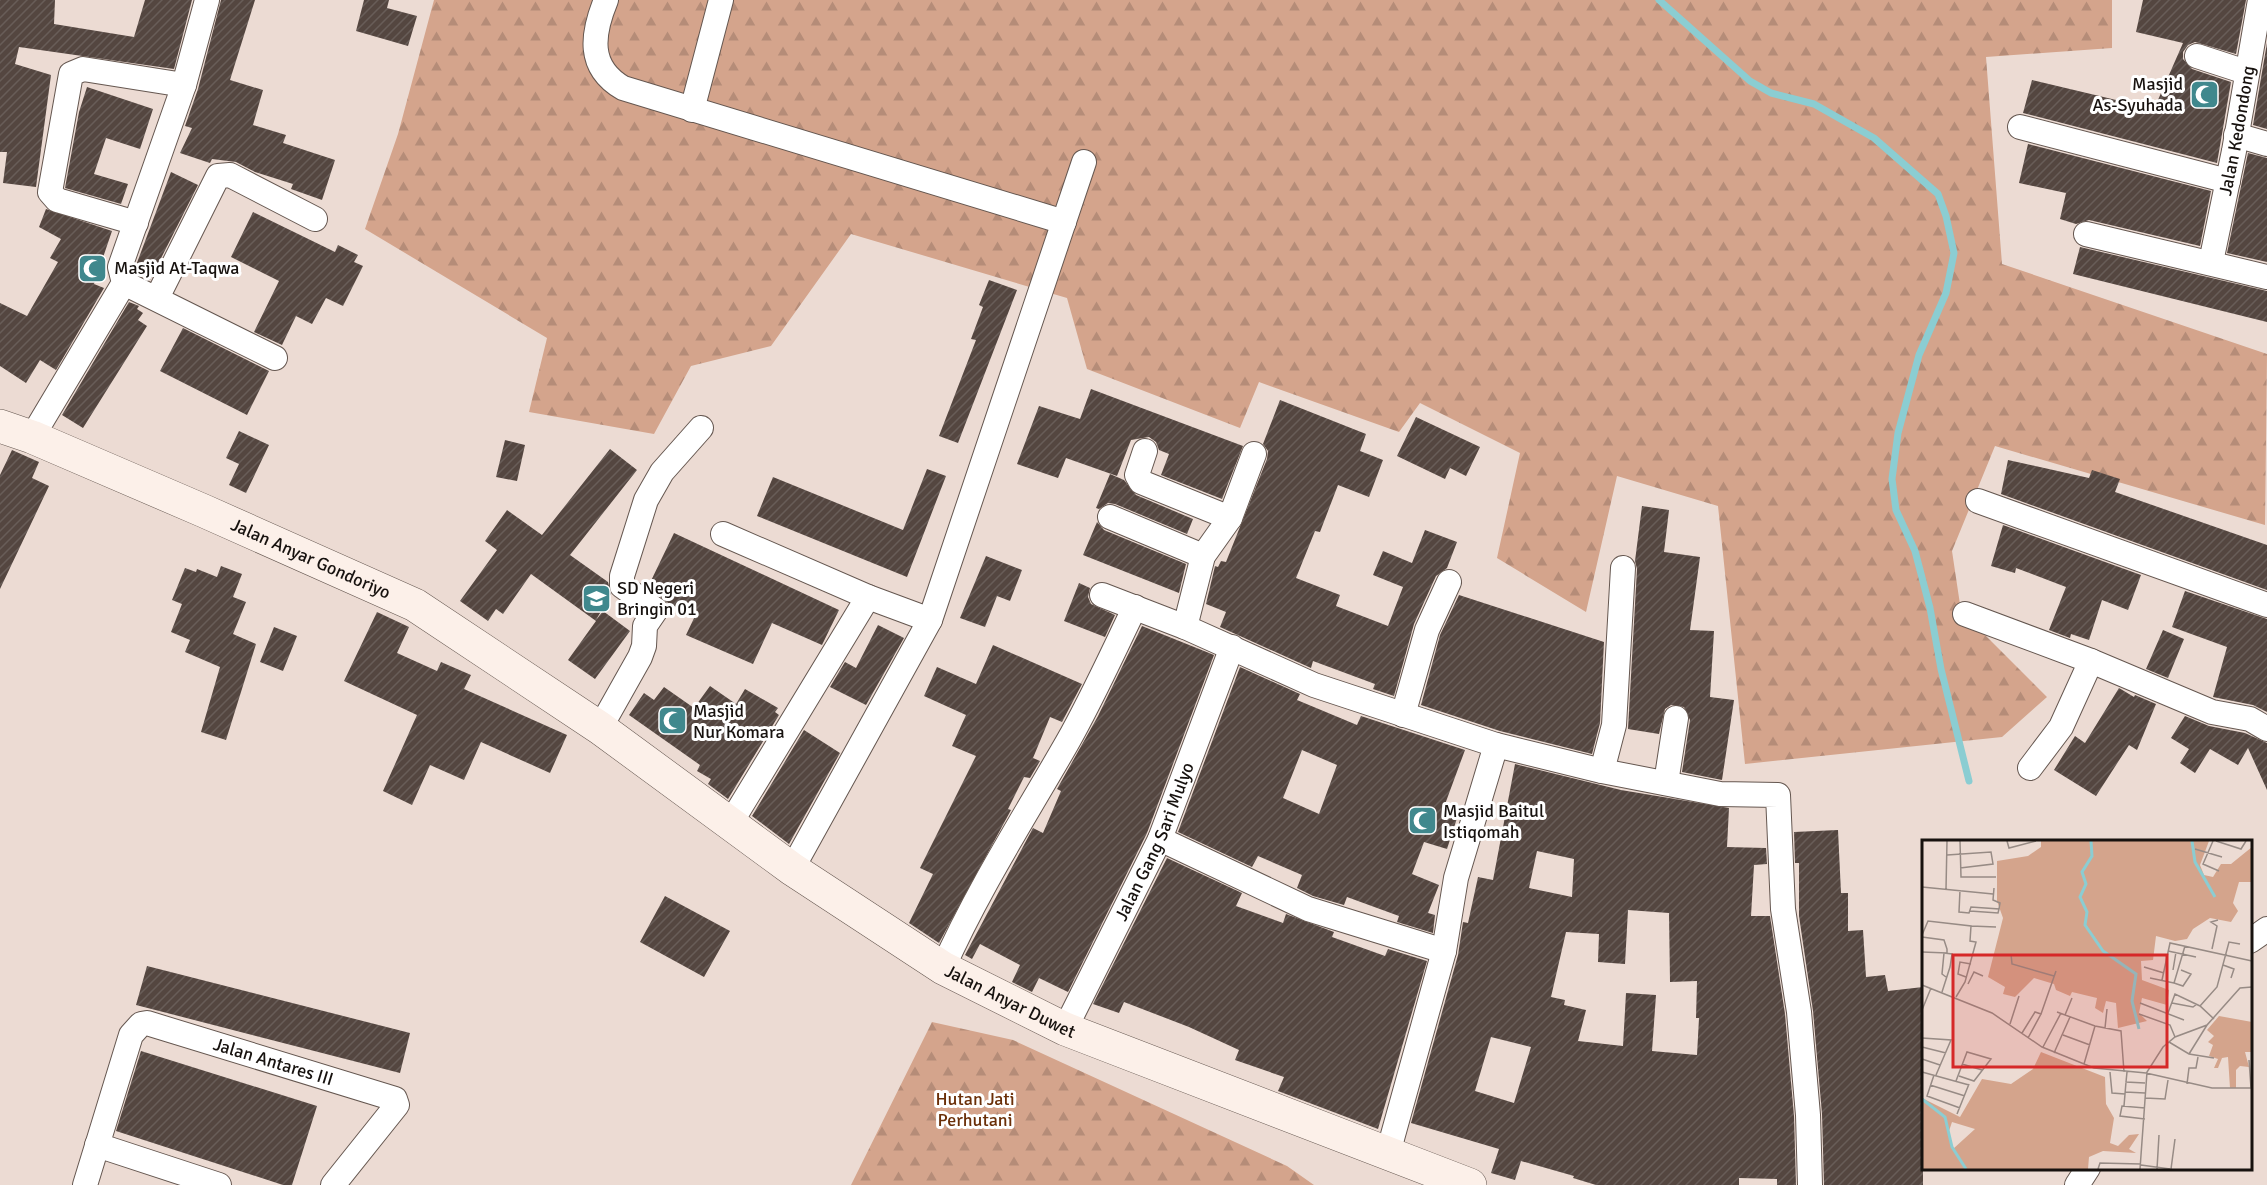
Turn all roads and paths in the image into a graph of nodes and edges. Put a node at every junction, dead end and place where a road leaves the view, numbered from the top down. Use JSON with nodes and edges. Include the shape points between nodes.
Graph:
{"nodes":[{"id":1,"x":207,"y":0,"type":"edge"},
{"id":2,"x":606,"y":0,"type":"edge"},
{"id":3,"x":721,"y":0,"type":"edge"},
{"id":4,"x":2260,"y":0,"type":"edge"},
{"id":5,"x":2197,"y":56,"type":"dead end"},
{"id":6,"x":2246,"y":72,"type":"junction"},
{"id":7,"x":184,"y":85,"type":"junction"},
{"id":8,"x":692,"y":110,"type":"junction"},
{"id":9,"x":2020,"y":127,"type":"dead end"},
{"id":10,"x":2236,"y":135,"type":"junction"},
{"id":11,"x":2267,"y":144,"type":"edge"},
{"id":12,"x":1084,"y":162,"type":"dead end"},
{"id":13,"x":2228,"y":181,"type":"junction"},
{"id":14,"x":315,"y":219,"type":"dead end"},
{"id":15,"x":1064,"y":222,"type":"junction"},
{"id":16,"x":136,"y":223,"type":"junction"},
{"id":17,"x":2086,"y":234,"type":"dead end"},
{"id":18,"x":2211,"y":262,"type":"junction"},
{"id":19,"x":2267,"y":277,"type":"edge"},
{"id":20,"x":124,"y":283,"type":"junction"},
{"id":21,"x":157,"y":298,"type":"junction"},
{"id":22,"x":275,"y":358,"type":"dead end"},
{"id":23,"x":0,"y":426,"type":"edge"},
{"id":24,"x":701,"y":429,"type":"dead end"},
{"id":25,"x":32,"y":437,"type":"junction"},
{"id":26,"x":1145,"y":450,"type":"dead end"},
{"id":27,"x":1254,"y":454,"type":"dead end"},
{"id":28,"x":1978,"y":501,"type":"dead end"},
{"id":29,"x":1110,"y":517,"type":"dead end"},
{"id":30,"x":1230,"y":518,"type":"junction"},
{"id":31,"x":723,"y":534,"type":"dead end"},
{"id":32,"x":1203,"y":556,"type":"junction"},
{"id":33,"x":1623,"y":568,"type":"dead end"},
{"id":34,"x":1449,"y":582,"type":"dead end"},
{"id":35,"x":1102,"y":595,"type":"dead end"},
{"id":36,"x":868,"y":597,"type":"junction"},
{"id":37,"x":2267,"y":605,"type":"edge"},
{"id":38,"x":1135,"y":607,"type":"junction"},
{"id":39,"x":1965,"y":614,"type":"dead end"},
{"id":40,"x":930,"y":620,"type":"junction"},
{"id":41,"x":1185,"y":627,"type":"junction"},
{"id":42,"x":1232,"y":647,"type":"junction"},
{"id":43,"x":2091,"y":661,"type":"junction"},
{"id":44,"x":1403,"y":715,"type":"junction"},
{"id":45,"x":1676,"y":718,"type":"dead end"},
{"id":46,"x":600,"y":728,"type":"junction"},
{"id":47,"x":2267,"y":729,"type":"edge"},
{"id":48,"x":1496,"y":745,"type":"junction"},
{"id":49,"x":2030,"y":768,"type":"dead end"},
{"id":50,"x":1602,"y":771,"type":"junction"},
{"id":51,"x":1666,"y":783,"type":"junction"},
{"id":52,"x":730,"y":824,"type":"junction"},
{"id":53,"x":1160,"y":839,"type":"junction"},
{"id":54,"x":792,"y":869,"type":"junction"},
{"id":55,"x":2267,"y":929,"type":"edge"},
{"id":56,"x":2252,"y":940,"type":"edge"},
{"id":57,"x":1444,"y":951,"type":"junction"},
{"id":58,"x":943,"y":968,"type":"junction"},
{"id":59,"x":1065,"y":1029,"type":"junction"},
{"id":60,"x":97,"y":1145,"type":"junction"},
{"id":61,"x":1388,"y":1153,"type":"junction"},
{"id":62,"x":2087,"y":1170,"type":"edge"},
{"id":63,"x":85,"y":1185,"type":"edge"},
{"id":64,"x":219,"y":1185,"type":"edge"},
{"id":65,"x":333,"y":1185,"type":"edge"},
{"id":66,"x":1470,"y":1185,"type":"edge"},
{"id":67,"x":1810,"y":1185,"type":"edge"},
{"id":68,"x":2077,"y":1185,"type":"edge"}],
"edges":[{"from":1,"to":7,"type":"street"},
{"from":2,"to":8,"type":"street","via":[[595,46],[605,75],[623,88]]},
{"from":3,"to":8,"type":"street"},
{"from":4,"to":6,"type":"street","name":"Jalan Kedondong"},
{"from":5,"to":6,"type":"street"},
{"from":6,"to":10,"type":"street","name":"Jalan Kedondong"},
{"from":7,"to":16,"type":"street"},
{"from":7,"to":16,"type":"street","via":[[83,69],[71,74],[50,192],[57,200]]},
{"from":8,"to":15,"type":"street"},
{"from":9,"to":13,"type":"street"},
{"from":10,"to":11,"type":"street"},
{"from":10,"to":13,"type":"street","name":"Jalan Kedondong"},
{"from":12,"to":15,"type":"street"},
{"from":13,"to":18,"type":"street","name":"Jalan Kedondong"},
{"from":14,"to":21,"type":"street","via":[[230,175],[218,176]]},
{"from":15,"to":40,"type":"street"},
{"from":16,"to":20,"type":"street","via":[[120,267]]},
{"from":17,"to":18,"type":"street"},
{"from":18,"to":19,"type":"street"},
{"from":20,"to":21,"type":"street"},
{"from":20,"to":25,"type":"street"},
{"from":21,"to":22,"type":"street"},
{"from":23,"to":25,"type":"street","name":"Jalan Anyar Gondoriyo"},
{"from":24,"to":46,"type":"street","via":[[662,472],[646,500],[622,586],[656,610],[645,626],[640,657]]},
{"from":25,"to":46,"type":"street","name":"Jalan Anyar Gondoriyo","via":[[416,605]]},
{"from":26,"to":30,"type":"street","via":[[1137,475],[1141,482]]},
{"from":27,"to":30,"type":"street"},
{"from":28,"to":37,"type":"street"},
{"from":29,"to":32,"type":"street"},
{"from":30,"to":32,"type":"street"},
{"from":31,"to":36,"type":"street"},
{"from":32,"to":41,"type":"street"},
{"from":33,"to":50,"type":"street","via":[[1614,725]]},
{"from":34,"to":44,"type":"street","via":[[1427,630]]},
{"from":35,"to":38,"type":"street"},
{"from":36,"to":40,"type":"street"},
{"from":36,"to":52,"type":"street"},
{"from":38,"to":41,"type":"street"},
{"from":38,"to":58,"type":"street","via":[[1068,741],[1006,843]]},
{"from":39,"to":43,"type":"street"},
{"from":40,"to":54,"type":"street"},
{"from":41,"to":42,"type":"street"},
{"from":42,"to":44,"type":"street","via":[[1314,684]]},
{"from":42,"to":53,"type":"street","name":"Jalan Gang Sari Mulyo"},
{"from":43,"to":47,"type":"street","via":[[2212,712],[2250,719]]},
{"from":43,"to":49,"type":"street","via":[[2061,727]]},
{"from":44,"to":48,"type":"street"},
{"from":45,"to":51,"type":"street"},
{"from":46,"to":52,"type":"street","name":"Jalan Anyar Duwet"},
{"from":48,"to":50,"type":"street"},
{"from":48,"to":57,"type":"street","via":[[1456,878]]},
{"from":50,"to":51,"type":"street"},
{"from":51,"to":67,"type":"street","via":[[1720,794],[1778,795],[1784,909],[1808,1115]]},
{"from":52,"to":54,"type":"street","name":"Jalan Anyar Duwet"},
{"from":53,"to":57,"type":"street","via":[[1308,909]]},
{"from":53,"to":59,"type":"street","name":"Jalan Gang Sari Mulyo"},
{"from":54,"to":58,"type":"street","name":"Jalan Anyar Duwet"},
{"from":55,"to":56,"type":"street"},
{"from":57,"to":61,"type":"street"},
{"from":58,"to":59,"type":"street","name":"Jalan Anyar Duwet"},
{"from":59,"to":61,"type":"street","name":"Jalan Anyar Duwet"},
{"from":60,"to":63,"type":"street"},
{"from":60,"to":64,"type":"street"},
{"from":60,"to":65,"type":"street","name":"Jalan Antares III","via":[[131,1035],[141,1023],[147,1023],[392,1097],[397,1105]]},
{"from":61,"to":66,"type":"street","name":"Jalan Anyar Duwet"},
{"from":62,"to":68,"type":"street"}]}
